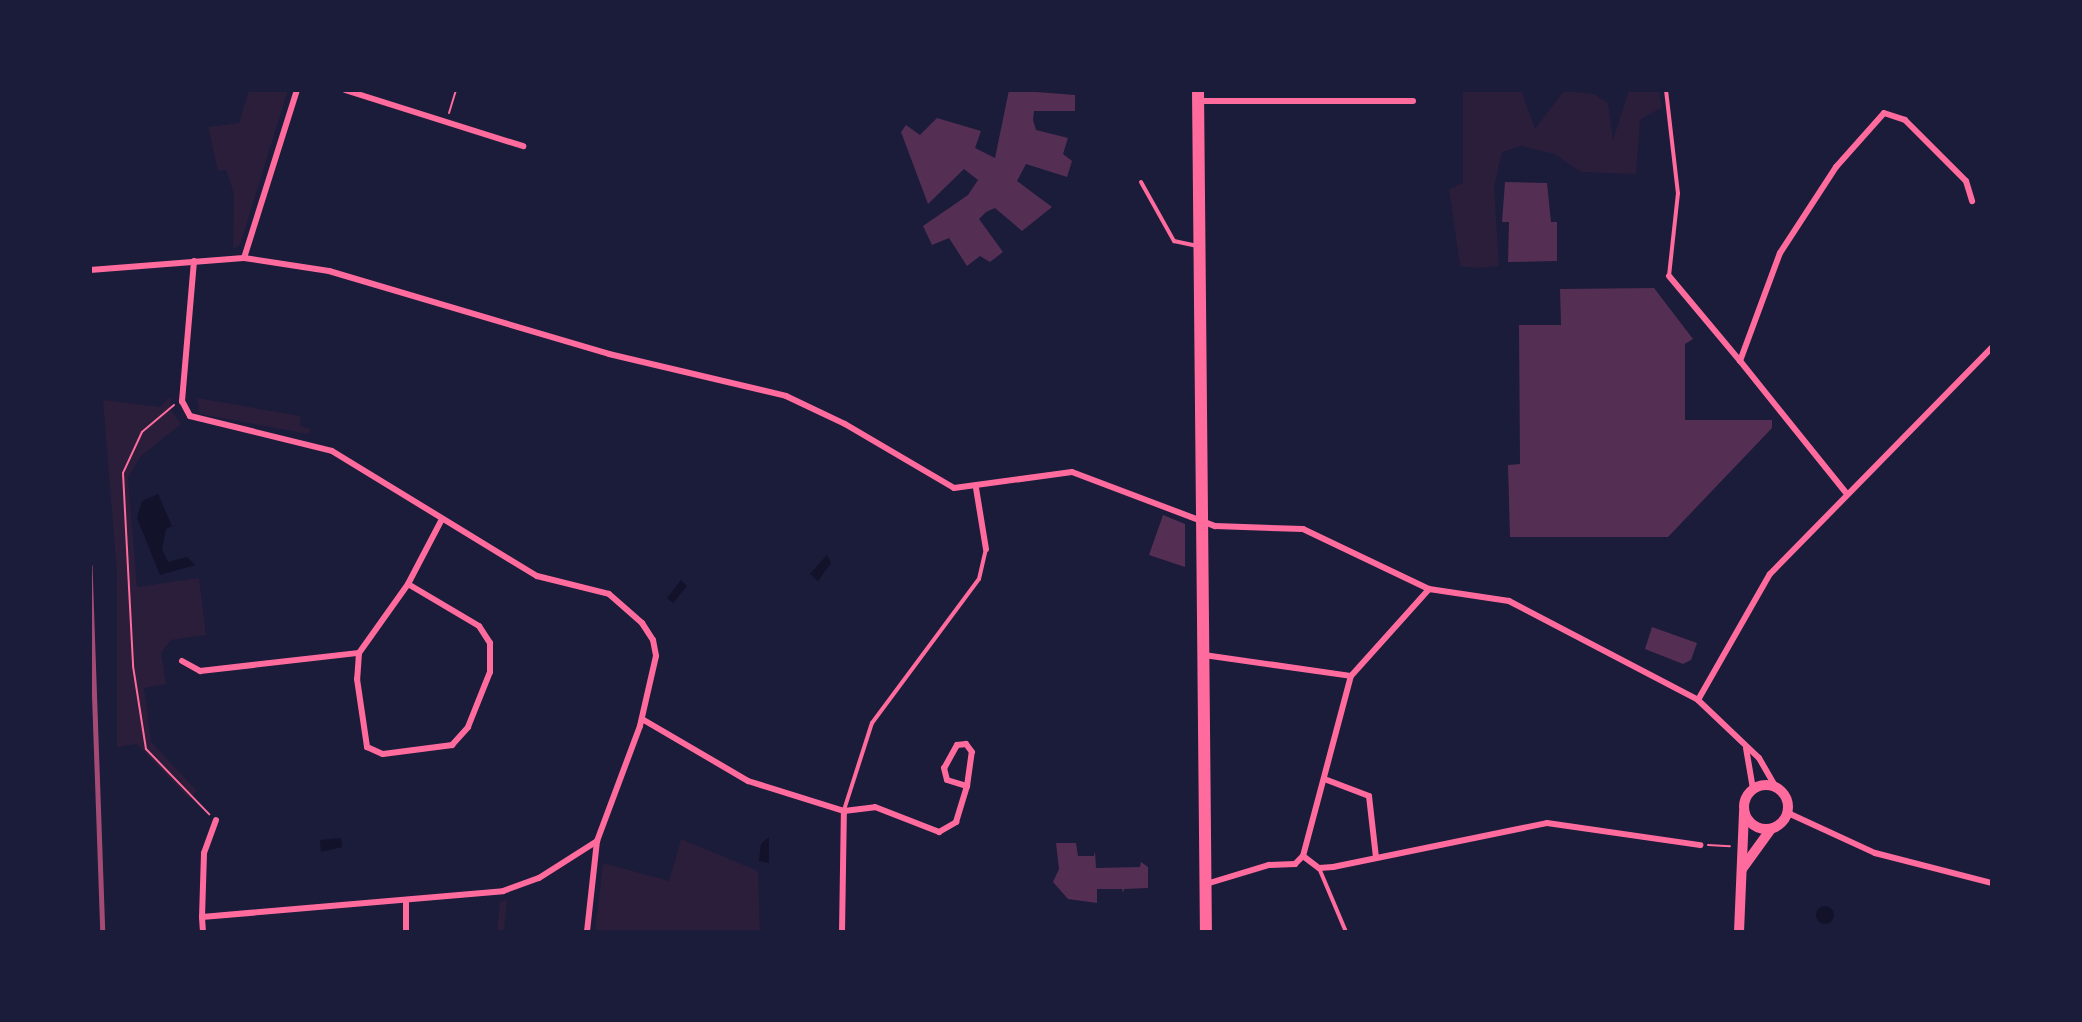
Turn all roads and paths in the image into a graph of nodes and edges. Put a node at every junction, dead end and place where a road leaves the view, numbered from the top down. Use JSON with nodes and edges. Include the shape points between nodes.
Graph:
{"nodes":[{"id":1,"x":297,"y":90,"type":"edge"},
{"id":2,"x":345,"y":90,"type":"edge"},
{"id":3,"x":456,"y":90,"type":"edge"},
{"id":4,"x":1666,"y":90,"type":"edge"},
{"id":5,"x":1199,"y":94,"type":"edge"},
{"id":6,"x":1413,"y":101,"type":"dead end"},
{"id":7,"x":446,"y":122,"type":"junction"},
{"id":8,"x":522,"y":146,"type":"dead end"},
{"id":9,"x":1141,"y":182,"type":"dead end"},
{"id":10,"x":1972,"y":201,"type":"dead end"},
{"id":11,"x":1199,"y":246,"type":"junction"},
{"id":12,"x":244,"y":258,"type":"junction"},
{"id":13,"x":194,"y":261,"type":"junction"},
{"id":14,"x":90,"y":270,"type":"edge"},
{"id":15,"x":1669,"y":276,"type":"joint"},
{"id":16,"x":1992,"y":347,"type":"edge"},
{"id":17,"x":1740,"y":361,"type":"junction"},
{"id":18,"x":182,"y":400,"type":"junction"},
{"id":19,"x":976,"y":488,"type":"junction"},
{"id":20,"x":1847,"y":494,"type":"junction"},
{"id":21,"x":442,"y":519,"type":"junction"},
{"id":22,"x":1202,"y":520,"type":"junction"},
{"id":23,"x":986,"y":549,"type":"joint"},
{"id":24,"x":408,"y":584,"type":"junction"},
{"id":25,"x":1429,"y":589,"type":"junction"},
{"id":26,"x":358,"y":653,"type":"junction"},
{"id":27,"x":1201,"y":655,"type":"junction"},
{"id":28,"x":182,"y":661,"type":"dead end"},
{"id":29,"x":1351,"y":676,"type":"junction"},
{"id":30,"x":1698,"y":700,"type":"junction"},
{"id":31,"x":642,"y":719,"type":"junction"},
{"id":32,"x":1746,"y":748,"type":"junction"},
{"id":33,"x":1327,"y":780,"type":"junction"},
{"id":34,"x":967,"y":786,"type":"junction"},
{"id":35,"x":1776,"y":787,"type":"junction"},
{"id":36,"x":1754,"y":789,"type":"junction"},
{"id":37,"x":844,"y":811,"type":"junction"},
{"id":38,"x":1744,"y":812,"type":"junction"},
{"id":39,"x":1788,"y":813,"type":"junction"},
{"id":40,"x":216,"y":820,"type":"joint"},
{"id":41,"x":1771,"y":829,"type":"junction"},
{"id":42,"x":597,"y":842,"type":"junction"},
{"id":43,"x":1700,"y":845,"type":"joint"},
{"id":44,"x":1741,"y":845,"type":"junction"},
{"id":45,"x":1304,"y":856,"type":"junction"},
{"id":46,"x":1376,"y":857,"type":"junction"},
{"id":47,"x":1319,"y":868,"type":"junction"},
{"id":48,"x":1742,"y":869,"type":"junction"},
{"id":49,"x":1992,"y":883,"type":"edge"},
{"id":50,"x":1206,"y":884,"type":"junction"},
{"id":51,"x":406,"y":902,"type":"junction"},
{"id":52,"x":202,"y":917,"type":"junction"},
{"id":53,"x":203,"y":932,"type":"edge"},
{"id":54,"x":405,"y":932,"type":"edge"},
{"id":55,"x":587,"y":932,"type":"edge"},
{"id":56,"x":842,"y":932,"type":"edge"},
{"id":57,"x":1206,"y":932,"type":"edge"},
{"id":58,"x":1346,"y":932,"type":"edge"},
{"id":59,"x":1739,"y":932,"type":"edge"}],
"edges":[{"from":1,"to":12,"type":"street"},
{"from":2,"to":7,"type":"street"},
{"from":3,"to":7,"type":"path"},
{"from":4,"to":15,"type":"lane","via":[[1678,193]]},
{"from":5,"to":6,"type":"street"},
{"from":5,"to":11,"type":"main road"},
{"from":7,"to":8,"type":"street"},
{"from":9,"to":11,"type":"lane","via":[[1174,241]]},
{"from":10,"to":17,"type":"street","via":[[1966,181],[1928,142],[1905,120],[1884,112],[1836,167],[1780,253]]},
{"from":11,"to":22,"type":"main road"},
{"from":12,"to":13,"type":"street"},
{"from":12,"to":19,"type":"street","via":[[350,276],[609,354],[786,396],[845,424],[938,482]]},
{"from":13,"to":14,"type":"street"},
{"from":13,"to":18,"type":"street"},
{"from":15,"to":17,"type":"street"},
{"from":16,"to":20,"type":"street"},
{"from":17,"to":20,"type":"street"},
{"from":18,"to":21,"type":"street","via":[[190,416],[203,423],[332,451]]},
{"from":18,"to":40,"type":"path","via":[[161,411],[142,432],[123,473],[134,666],[146,749]]},
{"from":19,"to":22,"type":"street","via":[[1043,472],[1072,472]]},
{"from":19,"to":23,"type":"street"},
{"from":20,"to":30,"type":"street","via":[[1770,574]]},
{"from":21,"to":24,"type":"street"},
{"from":21,"to":31,"type":"street","via":[[537,576],[609,594],[642,623],[656,656]]},
{"from":22,"to":25,"type":"street","via":[[1215,526],[1303,529]]},
{"from":22,"to":27,"type":"main road"},
{"from":23,"to":37,"type":"lane","via":[[979,579],[872,723]]},
{"from":24,"to":26,"type":"street"},
{"from":24,"to":26,"type":"street","via":[[479,626],[490,643],[490,672],[468,727],[452,745],[383,754],[367,747],[357,679]]},
{"from":25,"to":29,"type":"street"},
{"from":25,"to":30,"type":"street","via":[[1509,601]]},
{"from":26,"to":28,"type":"street","via":[[200,671]]},
{"from":27,"to":29,"type":"street"},
{"from":27,"to":50,"type":"main road"},
{"from":29,"to":33,"type":"street"},
{"from":30,"to":32,"type":"street"},
{"from":31,"to":37,"type":"street","via":[[748,781]]},
{"from":31,"to":42,"type":"street"},
{"from":32,"to":35,"type":"street","via":[[1770,770]]},
{"from":32,"to":36,"type":"street"},
{"from":33,"to":45,"type":"street"},
{"from":33,"to":46,"type":"street","via":[[1369,796]]},
{"from":34,"to":34,"type":"street","via":[[947,780],[944,768],[957,745],[966,744],[972,752]]},
{"from":34,"to":37,"type":"street","via":[[956,822],[939,832],[875,807]]},
{"from":35,"to":36,"type":"street"},
{"from":35,"to":39,"type":"street","via":[[1786,798]]},
{"from":36,"to":38,"type":"street"},
{"from":37,"to":56,"type":"street"},
{"from":38,"to":41,"type":"street","via":[[1751,824]]},
{"from":38,"to":44,"type":"street"},
{"from":39,"to":41,"type":"street"},
{"from":39,"to":49,"type":"street","via":[[1875,854]]},
{"from":40,"to":52,"type":"street","via":[[204,853]]},
{"from":41,"to":48,"type":"street"},
{"from":42,"to":51,"type":"street","via":[[539,878],[503,891]]},
{"from":42,"to":55,"type":"street"},
{"from":43,"to":44,"type":"path"},
{"from":43,"to":46,"type":"street","via":[[1546,823]]},
{"from":44,"to":48,"type":"street"},
{"from":45,"to":47,"type":"street"},
{"from":45,"to":50,"type":"street","via":[[1295,864],[1269,865]]},
{"from":46,"to":47,"type":"street"},
{"from":47,"to":58,"type":"lane"},
{"from":48,"to":59,"type":"street"},
{"from":50,"to":57,"type":"main road"},
{"from":51,"to":52,"type":"street"},
{"from":51,"to":54,"type":"street"},
{"from":52,"to":53,"type":"street"}]}
